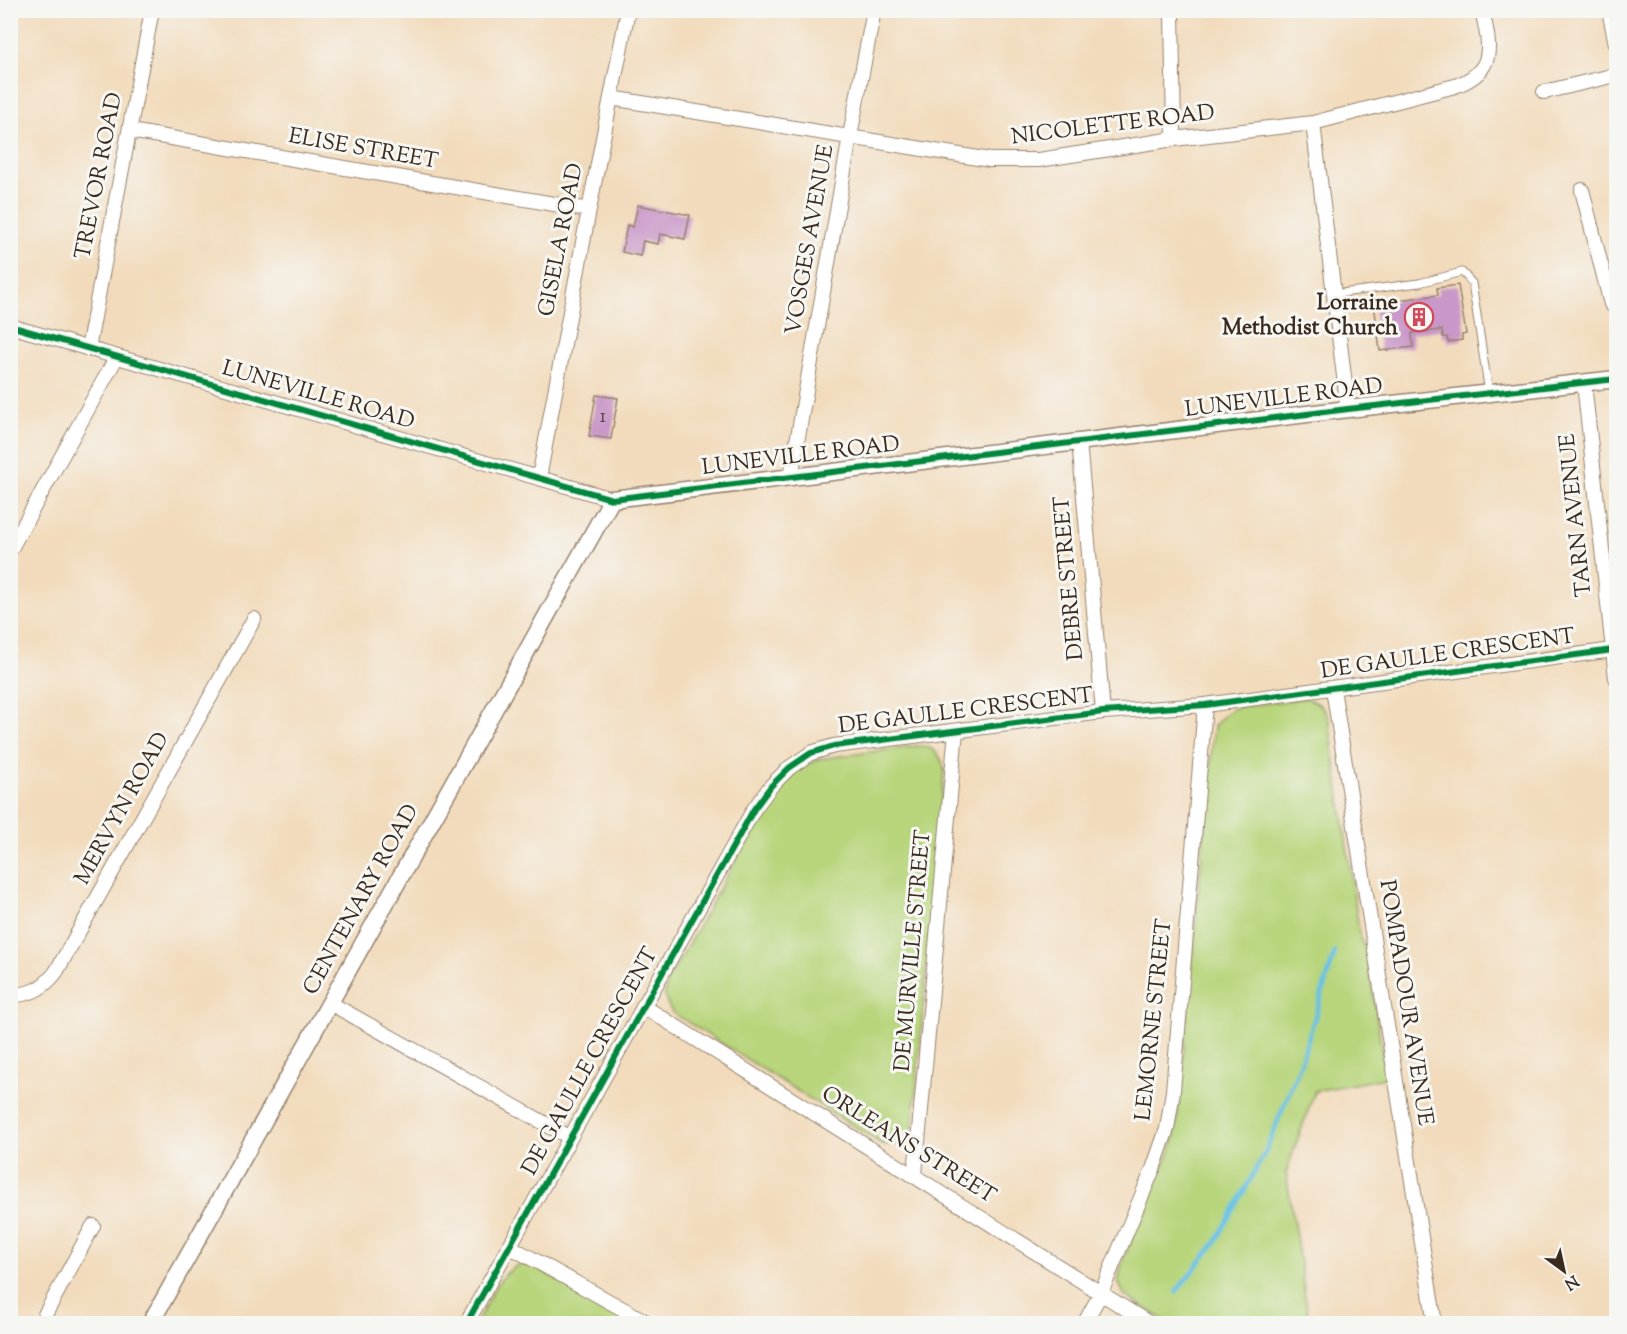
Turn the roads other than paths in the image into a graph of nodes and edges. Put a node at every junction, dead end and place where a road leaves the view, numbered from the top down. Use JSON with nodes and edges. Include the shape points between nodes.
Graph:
{"nodes":[{"id":1,"x":152,"y":10,"type":"edge"},
{"id":2,"x":628,"y":10,"type":"edge"},
{"id":3,"x":874,"y":10,"type":"edge"},
{"id":4,"x":1172,"y":10,"type":"edge"},
{"id":5,"x":1482,"y":10,"type":"edge"},
{"id":6,"x":1609,"y":10,"type":"edge"},
{"id":7,"x":1617,"y":44,"type":"edge"},
{"id":8,"x":1617,"y":75,"type":"edge"},
{"id":9,"x":1544,"y":92,"type":"dead end"},
{"id":10,"x":610,"y":99,"type":"junction"},
{"id":11,"x":1313,"y":123,"type":"junction"},
{"id":12,"x":130,"y":131,"type":"junction"},
{"id":13,"x":850,"y":136,"type":"junction"},
{"id":14,"x":1174,"y":139,"type":"junction"},
{"id":15,"x":1582,"y":190,"type":"dead end"},
{"id":16,"x":589,"y":210,"type":"junction"},
{"id":17,"x":1611,"y":279,"type":"edge"},
{"id":18,"x":1334,"y":294,"type":"junction"},
{"id":19,"x":1611,"y":304,"type":"dead end"},
{"id":20,"x":10,"y":326,"type":"edge"},
{"id":21,"x":88,"y":349,"type":"junction"},
{"id":22,"x":116,"y":358,"type":"junction"},
{"id":23,"x":1617,"y":379,"type":"edge"},
{"id":24,"x":1584,"y":383,"type":"junction"},
{"id":25,"x":1489,"y":393,"type":"junction"},
{"id":26,"x":1348,"y":409,"type":"junction"},
{"id":27,"x":1079,"y":441,"type":"junction"},
{"id":28,"x":791,"y":477,"type":"junction"},
{"id":29,"x":539,"y":478,"type":"junction"},
{"id":30,"x":612,"y":498,"type":"junction"},
{"id":31,"x":10,"y":550,"type":"edge"},
{"id":32,"x":254,"y":619,"type":"dead end"},
{"id":33,"x":1613,"y":651,"type":"junction"},
{"id":34,"x":1617,"y":678,"type":"edge"},
{"id":35,"x":1333,"y":689,"type":"junction"},
{"id":36,"x":1205,"y":705,"type":"junction"},
{"id":37,"x":1103,"y":712,"type":"junction"},
{"id":38,"x":956,"y":731,"type":"junction"},
{"id":39,"x":10,"y":996,"type":"edge"},
{"id":40,"x":330,"y":1003,"type":"junction"},
{"id":41,"x":643,"y":1006,"type":"junction"},
{"id":42,"x":569,"y":1137,"type":"junction"},
{"id":43,"x":915,"y":1174,"type":"junction"},
{"id":44,"x":93,"y":1226,"type":"dead end"},
{"id":45,"x":509,"y":1246,"type":"junction"},
{"id":46,"x":1101,"y":1293,"type":"junction"},
{"id":47,"x":40,"y":1323,"type":"edge"},
{"id":48,"x":150,"y":1323,"type":"edge"},
{"id":49,"x":466,"y":1323,"type":"edge"},
{"id":50,"x":650,"y":1323,"type":"edge"},
{"id":51,"x":1084,"y":1323,"type":"edge"},
{"id":52,"x":1150,"y":1323,"type":"edge"},
{"id":53,"x":1435,"y":1323,"type":"edge"}],
"edges":[{"from":1,"to":12,"type":"street","name":"TREVOR ROAD"},
{"from":2,"to":10,"type":"street","name":"GISELA ROAD"},
{"from":3,"to":13,"type":"street","name":"VOSGES AVENUE"},
{"from":4,"to":14,"type":"street"},
{"from":5,"to":11,"type":"street","name":"NICOLETTE ROAD","via":[[1489,57],[1467,82]]},
{"from":6,"to":7,"type":"street"},
{"from":8,"to":9,"type":"street"},
{"from":10,"to":13,"type":"street","name":"NICOLETTE ROAD"},
{"from":10,"to":16,"type":"street","name":"GISELA ROAD"},
{"from":11,"to":14,"type":"street","name":"NICOLETTE ROAD"},
{"from":11,"to":18,"type":"street"},
{"from":12,"to":16,"type":"street","name":"ELISE STREET"},
{"from":12,"to":21,"type":"street","name":"TREVOR ROAD"},
{"from":13,"to":14,"type":"street","name":"NICOLETTE ROAD","via":[[1011,161]]},
{"from":13,"to":28,"type":"street","name":"VOSGES AVENUE"},
{"from":15,"to":17,"type":"street"},
{"from":16,"to":29,"type":"street","name":"GISELA ROAD"},
{"from":17,"to":19,"type":"street"},
{"from":18,"to":25,"type":"lane","via":[[1419,283],[1462,272],[1472,284]]},
{"from":18,"to":26,"type":"street"},
{"from":20,"to":21,"type":"street","name":"LUNEVILLE ROAD"},
{"from":21,"to":22,"type":"street","name":"LUNEVILLE ROAD"},
{"from":22,"to":29,"type":"street","name":"LUNEVILLE ROAD"},
{"from":22,"to":31,"type":"street"},
{"from":23,"to":24,"type":"street","name":"LUNEVILLE ROAD"},
{"from":24,"to":25,"type":"street","name":"LUNEVILLE ROAD"},
{"from":24,"to":33,"type":"street","name":"TARN AVENUE"},
{"from":25,"to":26,"type":"street","name":"LUNEVILLE ROAD"},
{"from":26,"to":27,"type":"street","name":"LUNEVILLE ROAD"},
{"from":27,"to":28,"type":"street","name":"LUNEVILLE ROAD"},
{"from":27,"to":37,"type":"street","name":"DEBRE STREET"},
{"from":28,"to":30,"type":"street","name":"LUNEVILLE ROAD"},
{"from":29,"to":30,"type":"street","name":"LUNEVILLE ROAD"},
{"from":30,"to":40,"type":"street","name":"CENTENARY ROAD"},
{"from":32,"to":39,"type":"street","name":"MERVYN ROAD","via":[[56,972],[37,991]]},
{"from":33,"to":34,"type":"street","name":"TARN AVENUE"},
{"from":33,"to":35,"type":"street","name":"DE GAULLE CRESCENT"},
{"from":35,"to":36,"type":"street","name":"DE GAULLE CRESCENT"},
{"from":35,"to":53,"type":"street","name":"POMPADOUR AVENUE"},
{"from":36,"to":37,"type":"street","name":"DE GAULLE CRESCENT"},
{"from":36,"to":46,"type":"street","name":"LEMORNE STREET","via":[[1167,1129]]},
{"from":37,"to":38,"type":"street","name":"DE GAULLE CRESCENT"},
{"from":38,"to":41,"type":"street","name":"DE GAULLE CRESCENT","via":[[834,746],[811,753],[789,768],[754,810]]},
{"from":38,"to":43,"type":"street","name":"DE MURVILLE STREET"},
{"from":40,"to":42,"type":"street"},
{"from":40,"to":48,"type":"street","name":"CENTENARY ROAD"},
{"from":41,"to":42,"type":"street","name":"DE GAULLE CRESCENT"},
{"from":41,"to":43,"type":"street","name":"ORLEANS STREET"},
{"from":42,"to":45,"type":"street","name":"DE GAULLE CRESCENT"},
{"from":43,"to":46,"type":"street","name":"ORLEANS STREET"},
{"from":44,"to":47,"type":"street"},
{"from":45,"to":49,"type":"street","name":"DE GAULLE CRESCENT"},
{"from":45,"to":50,"type":"street"},
{"from":46,"to":51,"type":"street","name":"LEMORNE STREET"},
{"from":46,"to":52,"type":"street","name":"ORLEANS STREET"}]}
